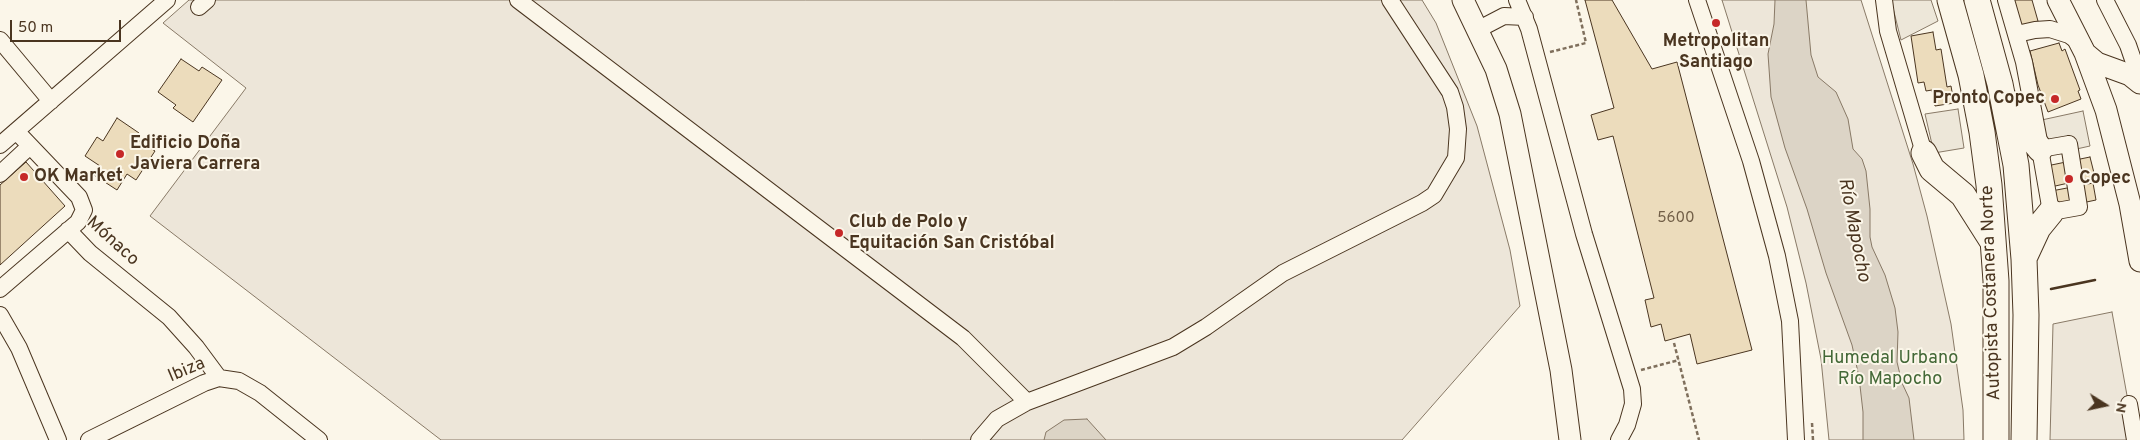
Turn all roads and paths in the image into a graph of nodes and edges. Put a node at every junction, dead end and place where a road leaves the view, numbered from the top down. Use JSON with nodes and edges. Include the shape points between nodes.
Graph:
{"nodes":[{"id":1,"x":167,"y":0,"type":"edge"},
{"id":2,"x":518,"y":0,"type":"edge"},
{"id":3,"x":1390,"y":0,"type":"edge"},
{"id":4,"x":1463,"y":0,"type":"edge"},
{"id":5,"x":1517,"y":0,"type":"edge"},
{"id":6,"x":1576,"y":0,"type":"edge"},
{"id":7,"x":1697,"y":0,"type":"edge"},
{"id":8,"x":1884,"y":0,"type":"edge"},
{"id":9,"x":1950,"y":0,"type":"edge"},
{"id":10,"x":1977,"y":0,"type":"edge"},
{"id":11,"x":2006,"y":0,"type":"edge"},
{"id":12,"x":2058,"y":0,"type":"edge"},
{"id":13,"x":2105,"y":0,"type":"edge"},
{"id":14,"x":1525,"y":18,"type":"junction"},
{"id":15,"x":1478,"y":29,"type":"junction"},
{"id":16,"x":2017,"y":34,"type":"junction"},
{"id":17,"x":0,"y":40,"type":"edge"},
{"id":18,"x":2083,"y":49,"type":"junction"},
{"id":19,"x":1537,"y":56,"type":"junction"},
{"id":20,"x":2140,"y":81,"type":"edge"},
{"id":21,"x":2000,"y":84,"type":"junction"},
{"id":22,"x":51,"y":101,"type":"junction"},
{"id":23,"x":16,"y":131,"type":"junction"},
{"id":24,"x":0,"y":145,"type":"edge"},
{"id":25,"x":30,"y":146,"type":"junction"},
{"id":26,"x":2040,"y":149,"type":"junction"},
{"id":27,"x":1924,"y":153,"type":"joint"},
{"id":28,"x":0,"y":174,"type":"edge"},
{"id":29,"x":2051,"y":212,"type":"junction"},
{"id":30,"x":68,"y":230,"type":"junction"},
{"id":31,"x":1994,"y":244,"type":"junction"},
{"id":32,"x":2024,"y":259,"type":"junction"},
{"id":33,"x":2140,"y":261,"type":"edge"},
{"id":34,"x":1,"y":287,"type":"edge"},
{"id":35,"x":0,"y":315,"type":"edge"},
{"id":36,"x":1674,"y":342,"type":"dead end"},
{"id":37,"x":1679,"y":360,"type":"junction"},
{"id":38,"x":1628,"y":374,"type":"junction"},
{"id":39,"x":219,"y":378,"type":"junction"},
{"id":40,"x":1027,"y":402,"type":"junction"},
{"id":41,"x":2129,"y":404,"type":"dead end"},
{"id":42,"x":985,"y":438,"type":"edge"},
{"id":43,"x":58,"y":440,"type":"edge"},
{"id":44,"x":89,"y":440,"type":"edge"},
{"id":45,"x":319,"y":440,"type":"edge"},
{"id":46,"x":1570,"y":440,"type":"edge"},
{"id":47,"x":1619,"y":440,"type":"edge"},
{"id":48,"x":1699,"y":440,"type":"edge"},
{"id":49,"x":1796,"y":440,"type":"edge"},
{"id":50,"x":1996,"y":440,"type":"edge"},
{"id":51,"x":2024,"y":440,"type":"edge"},
{"id":52,"x":2136,"y":440,"type":"edge"}],
"edges":[{"from":1,"to":22,"type":"street"},
{"from":2,"to":40,"type":"street","via":[[963,338]]},
{"from":3,"to":40,"type":"street","via":[[1450,92],[1455,107],[1458,129],[1456,158],[1434,195],[1283,273],[1173,347]]},
{"from":4,"to":15,"type":"main road"},
{"from":5,"to":14,"type":"street"},
{"from":6,"to":19,"type":"path","via":[[1586,43]]},
{"from":7,"to":49,"type":"street","via":[[1751,160],[1777,256],[1790,321]]},
{"from":8,"to":27,"type":"street","via":[[1888,31]]},
{"from":9,"to":31,"type":"highway","name":"Autopista Costanera Norte","via":[[1971,75],[1982,132]]},
{"from":10,"to":21,"type":"highway","name":"Autopista Costanera Norte"},
{"from":11,"to":16,"type":"street"},
{"from":12,"to":18,"type":"main road"},
{"from":13,"to":20,"type":"street","via":[[2128,45]]},
{"from":14,"to":15,"type":"street","via":[[1504,16]]},
{"from":14,"to":19,"type":"street"},
{"from":15,"to":46,"type":"main road","via":[[1504,91],[1516,137],[1561,370]]},
{"from":16,"to":18,"type":"street","via":[[2050,29],[2069,35]]},
{"from":16,"to":26,"type":"street"},
{"from":17,"to":22,"type":"street"},
{"from":18,"to":20,"type":"main road","via":[[2097,63]]},
{"from":18,"to":33,"type":"main road","via":[[2115,140]]},
{"from":19,"to":38,"type":"street","via":[[1584,234]]},
{"from":21,"to":26,"type":"highway"},
{"from":21,"to":32,"type":"highway","name":"Autopista Costanera Norte","via":[[2016,165]]},
{"from":22,"to":23,"type":"street"},
{"from":23,"to":24,"type":"street"},
{"from":23,"to":25,"type":"street","name":"Mónaco"},
{"from":25,"to":28,"type":"street"},
{"from":25,"to":30,"type":"street","name":"Mónaco","via":[[83,203],[82,216]]},
{"from":26,"to":29,"type":"street"},
{"from":26,"to":29,"type":"street","via":[[2069,144],[2079,207]]},
{"from":27,"to":31,"type":"highway","via":[[1932,169],[1968,201]]},
{"from":29,"to":32,"type":"highway","via":[[2038,228]]},
{"from":30,"to":34,"type":"street"},
{"from":30,"to":39,"type":"street","name":"Mónaco","via":[[90,253],[169,317]]},
{"from":31,"to":50,"type":"highway","name":"Autopista Costanera Norte"},
{"from":32,"to":51,"type":"highway","name":"Autopista Costanera Norte"},
{"from":35,"to":43,"type":"street","via":[[19,348]]},
{"from":36,"to":37,"type":"path"},
{"from":37,"to":38,"type":"path"},
{"from":37,"to":48,"type":"path"},
{"from":38,"to":47,"type":"street","via":[[1633,404]]},
{"from":39,"to":44,"type":"street","name":"Ibiza"},
{"from":39,"to":45,"type":"street","name":"Ibiza","via":[[239,380],[260,393]]},
{"from":40,"to":42,"type":"street","via":[[997,419]]},
{"from":41,"to":52,"type":"street"}]}
